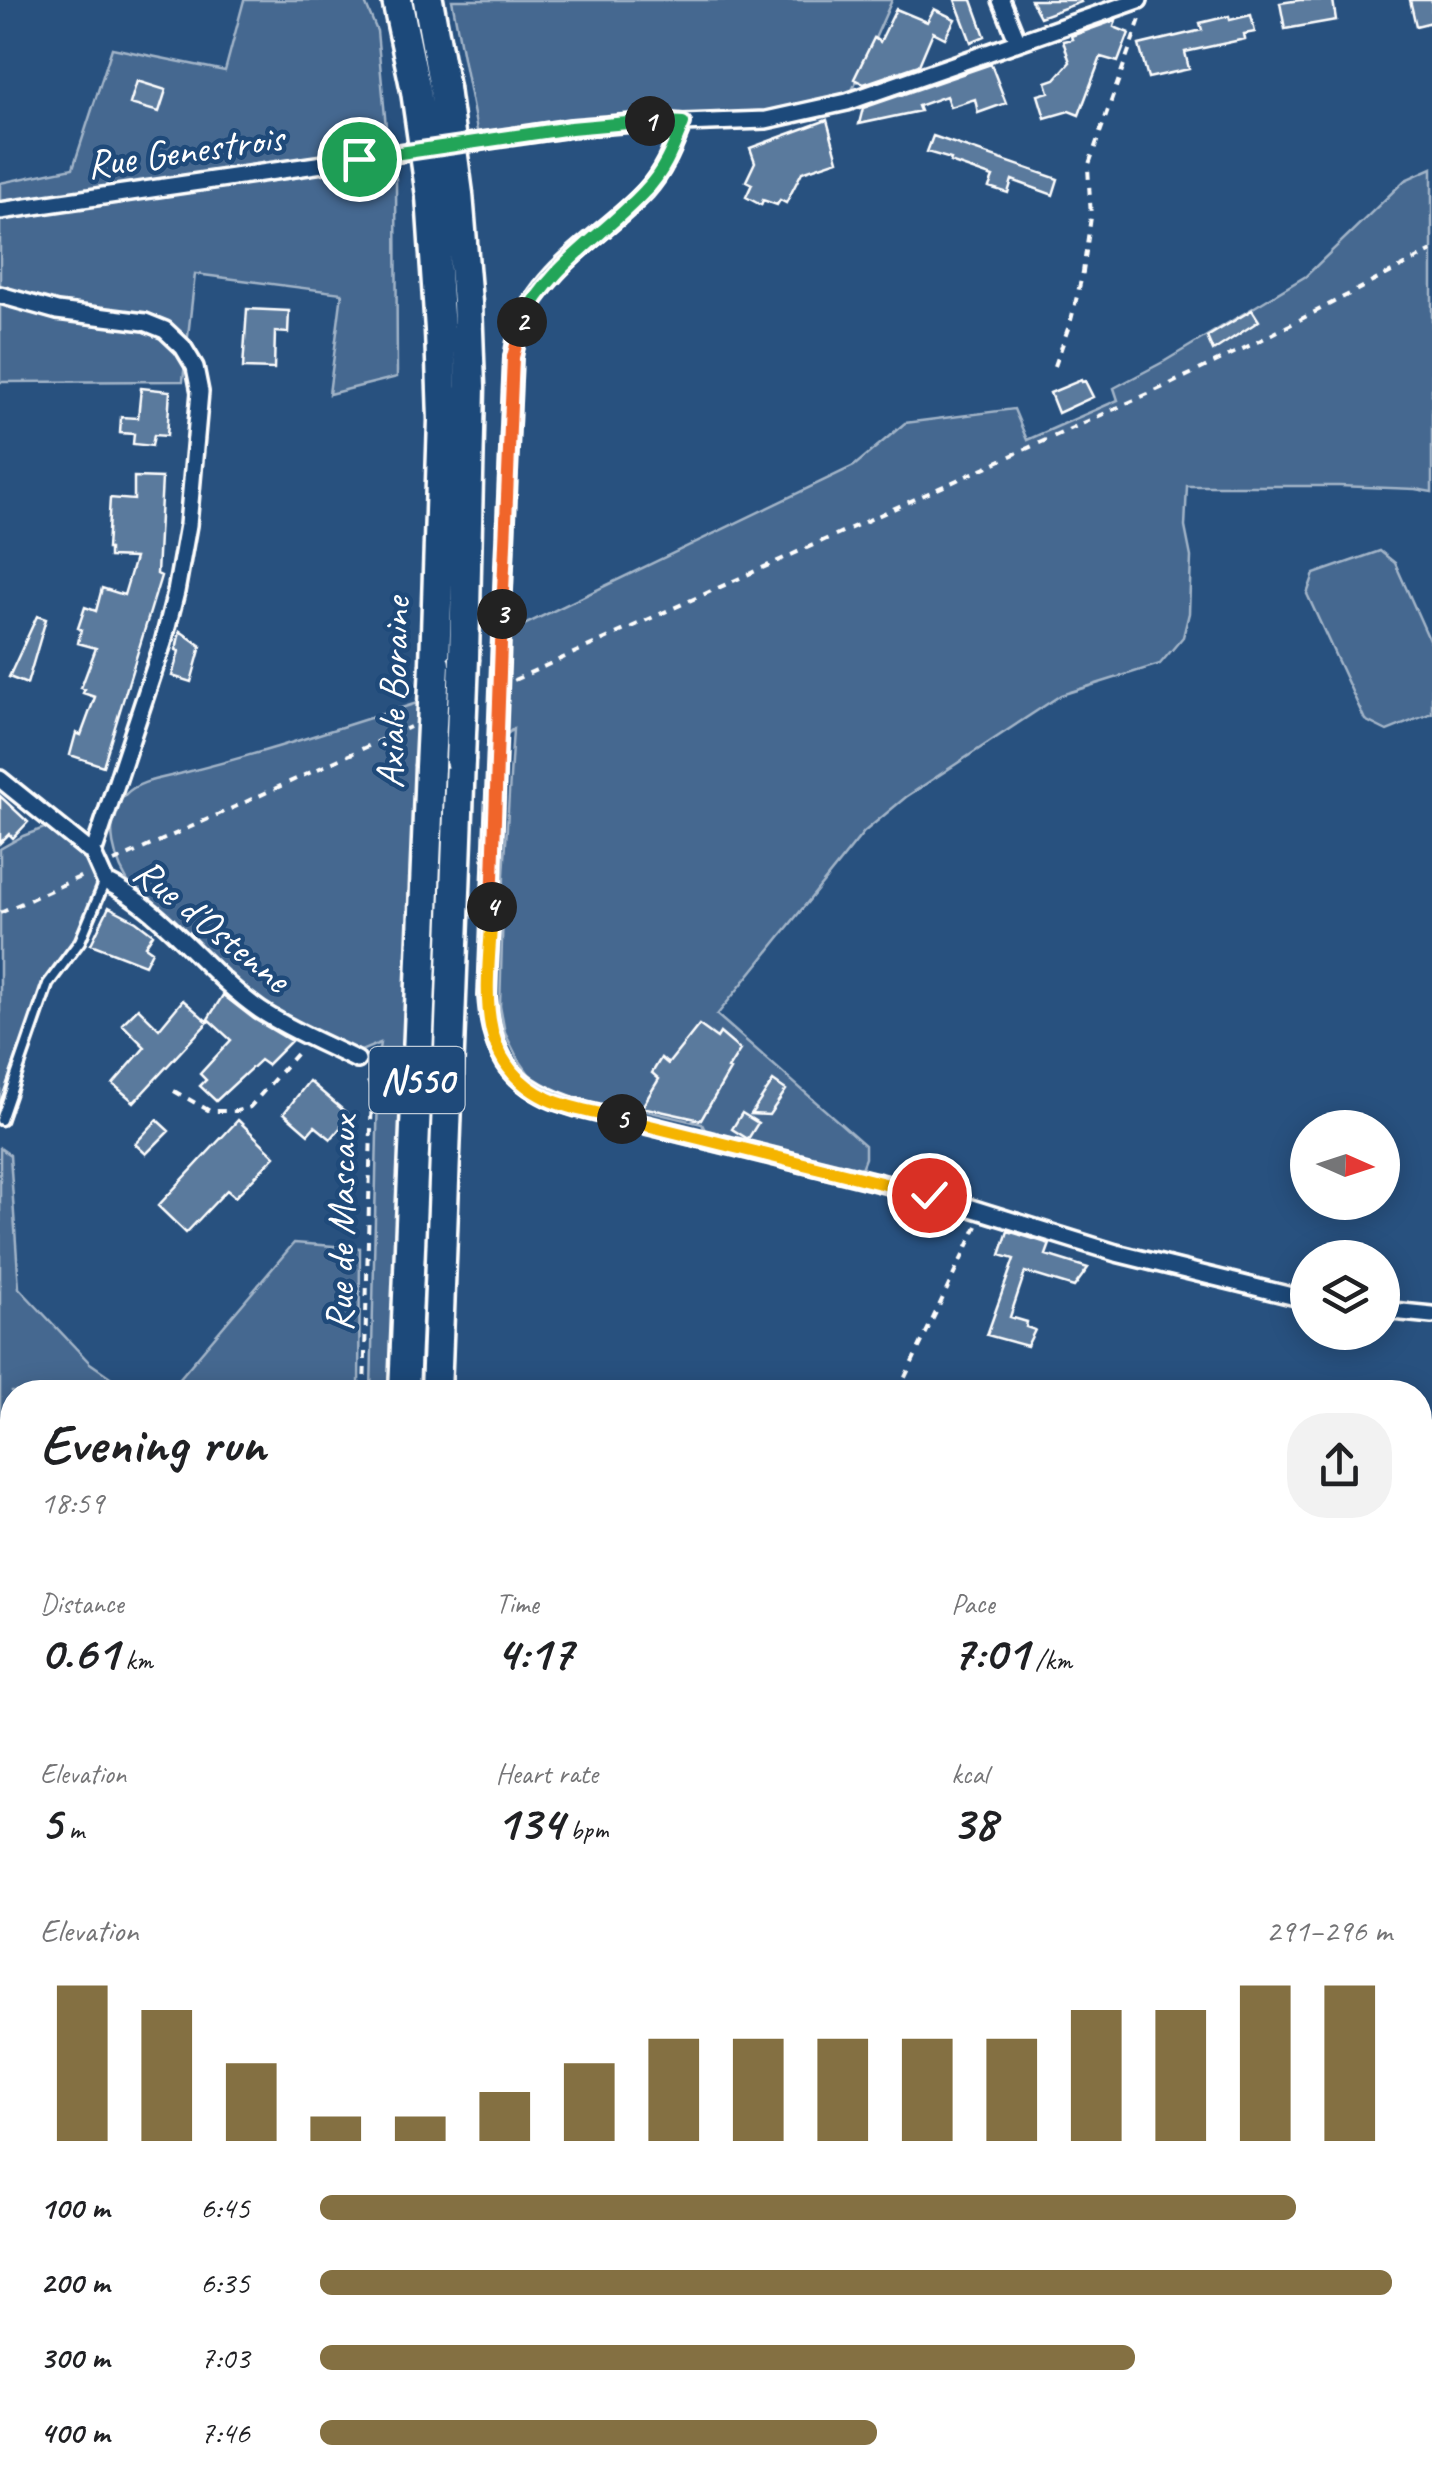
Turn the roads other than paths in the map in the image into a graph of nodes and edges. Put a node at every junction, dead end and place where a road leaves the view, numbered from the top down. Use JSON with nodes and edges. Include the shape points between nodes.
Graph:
{"nodes":[{"id":1,"x":397,"y":0,"type":"edge"},
{"id":2,"x":428,"y":0,"type":"edge"},
{"id":3,"x":1001,"y":0,"type":"edge"},
{"id":4,"x":1138,"y":0,"type":"edge"},
{"id":5,"x":1018,"y":42,"type":"junction"},
{"id":6,"x":430,"y":89,"type":"junction"},
{"id":7,"x":683,"y":123,"type":"junction"},
{"id":8,"x":444,"y":195,"type":"junction"},
{"id":9,"x":0,"y":212,"type":"edge"},
{"id":10,"x":0,"y":295,"type":"edge"},
{"id":11,"x":0,"y":780,"type":"edge"},
{"id":12,"x":92,"y":854,"type":"junction"},
{"id":13,"x":106,"y":873,"type":"junction"},
{"id":14,"x":358,"y":1060,"type":"road end"},
{"id":15,"x":1,"y":1120,"type":"edge"},
{"id":16,"x":1290,"y":1296,"type":"edge"},
{"id":17,"x":1400,"y":1312,"type":"edge"},
{"id":18,"x":1432,"y":1315,"type":"edge"},
{"id":19,"x":404,"y":1380,"type":"edge"},
{"id":20,"x":436,"y":1380,"type":"edge"}],
"edges":[{"from":1,"to":6,"type":"highway","name":"Axiale Boraine","number":"N550"},
{"from":2,"to":6,"type":"highway","name":"Axiale Boraine","number":"N550"},
{"from":3,"to":5,"type":"street"},
{"from":4,"to":5,"type":"street","name":"Rue Genestrois"},
{"from":5,"to":7,"type":"street","name":"Rue Genestrois","via":[[847,102],[766,120]]},
{"from":6,"to":8,"type":"highway","name":"Axiale Boraine","number":"N550","bridge":true},
{"from":7,"to":9,"type":"street","name":"Rue Genestrois","via":[[571,128]]},
{"from":7,"to":16,"type":"street","bridge":true,"via":[[647,189],[534,298],[513,357],[488,996],[494,1045],[528,1086],[577,1108],[929,1195],[1116,1254]]},
{"from":8,"to":19,"type":"highway","name":"Axiale Boraine","number":"N550","bridge":true,"via":[[435,664]]},
{"from":8,"to":20,"type":"highway","name":"Axiale Boraine","number":"N550","bridge":true,"via":[[467,303],[470,386]]},
{"from":10,"to":12,"type":"street","via":[[166,330],[195,367],[200,392],[176,592]]},
{"from":11,"to":12,"type":"street","name":"Rue d'Ostenne"},
{"from":12,"to":13,"type":"street","name":"Rue d'Ostenne","bridge":true},
{"from":13,"to":14,"type":"street","name":"Rue d'Ostenne","via":[[260,1010]]},
{"from":13,"to":15,"type":"lane","via":[[80,941],[48,984]]},
{"from":17,"to":18,"type":"street"}]}
